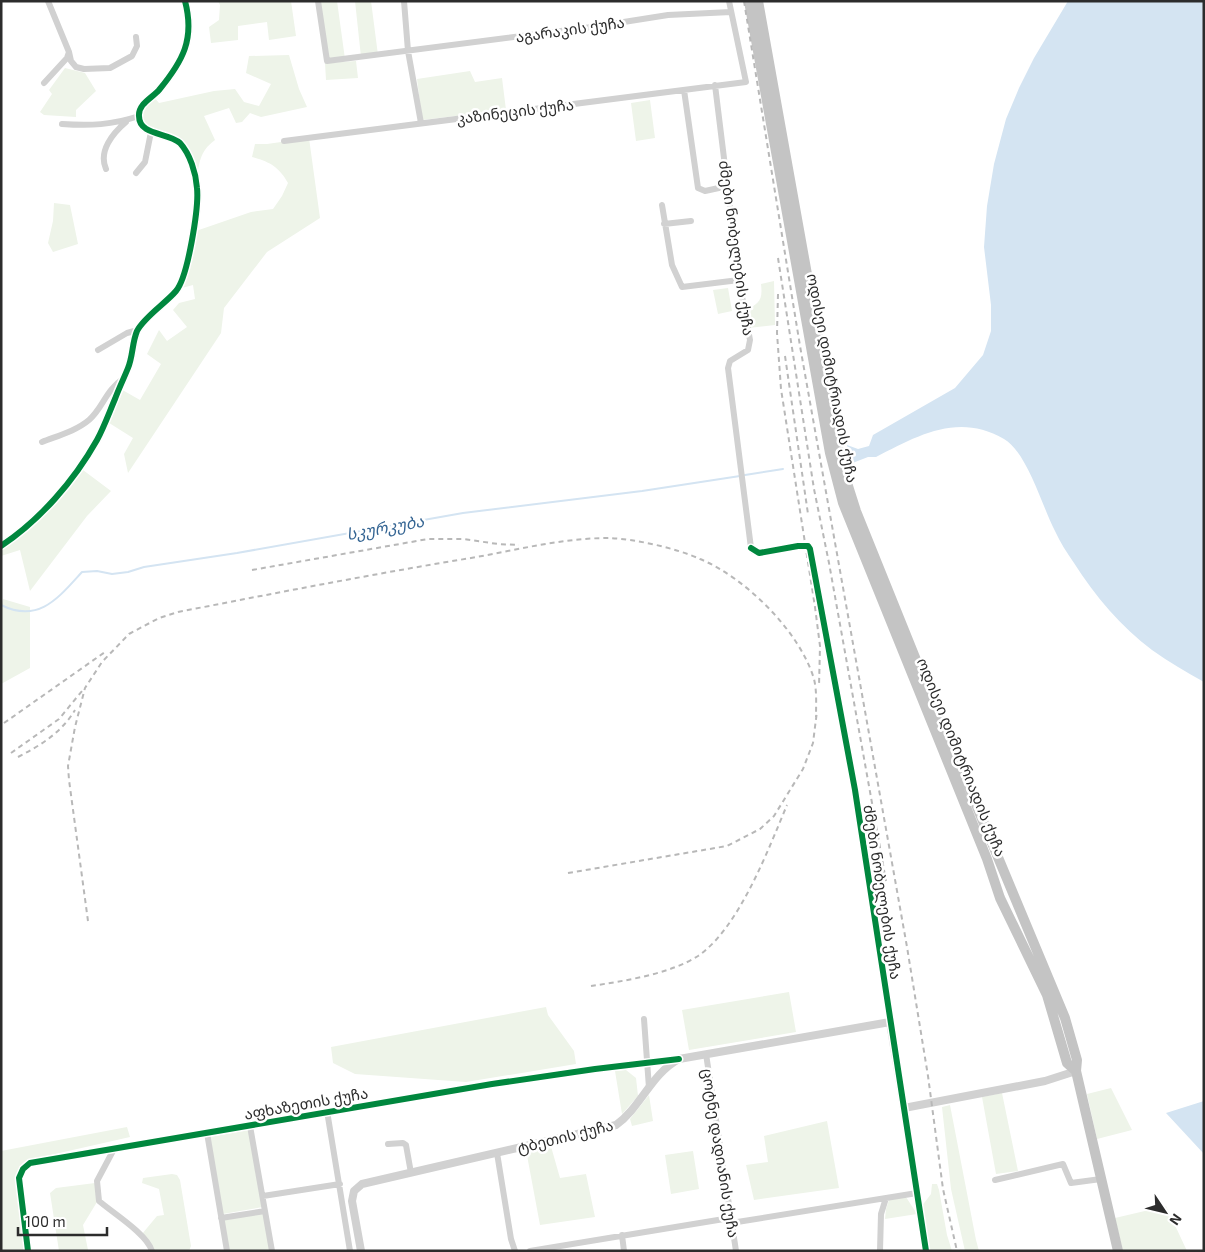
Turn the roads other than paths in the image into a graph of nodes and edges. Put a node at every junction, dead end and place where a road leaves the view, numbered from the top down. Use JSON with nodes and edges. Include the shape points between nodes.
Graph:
{"nodes":[{"id":1,"x":48,"y":1,"type":"edge"},
{"id":2,"x":185,"y":1,"type":"edge"},
{"id":3,"x":318,"y":1,"type":"edge"},
{"id":4,"x":404,"y":1,"type":"edge"},
{"id":5,"x":729,"y":1,"type":"edge"},
{"id":6,"x":749,"y":1,"type":"edge"},
{"id":7,"x":758,"y":1,"type":"edge"},
{"id":8,"x":731,"y":12,"type":"junction"},
{"id":9,"x":136,"y":38,"type":"dead end"},
{"id":10,"x":408,"y":51,"type":"junction"},
{"id":11,"x":69,"y":52,"type":"junction"},
{"id":12,"x":44,"y":83,"type":"dead end"},
{"id":13,"x":715,"y":86,"type":"junction"},
{"id":14,"x":684,"y":90,"type":"junction"},
{"id":15,"x":139,"y":116,"type":"junction"},
{"id":16,"x":128,"y":120,"type":"junction"},
{"id":17,"x":421,"y":123,"type":"junction"},
{"id":18,"x":62,"y":124,"type":"dead end"},
{"id":19,"x":152,"y":132,"type":"junction"},
{"id":20,"x":284,"y":141,"type":"dead end"},
{"id":21,"x":106,"y":169,"type":"dead end"},
{"id":22,"x":136,"y":173,"type":"dead end"},
{"id":23,"x":728,"y":186,"type":"junction"},
{"id":24,"x":662,"y":205,"type":"dead end"},
{"id":25,"x":691,"y":221,"type":"dead end"},
{"id":26,"x":664,"y":224,"type":"junction"},
{"id":27,"x":738,"y":280,"type":"junction"},
{"id":28,"x":138,"y":330,"type":"junction"},
{"id":29,"x":98,"y":350,"type":"dead end"},
{"id":30,"x":124,"y":378,"type":"junction"},
{"id":31,"x":42,"y":442,"type":"dead end"},
{"id":32,"x":3,"y":543,"type":"edge"},
{"id":33,"x":1008,"y":883,"type":"junction"},
{"id":34,"x":995,"y":884,"type":"junction"},
{"id":35,"x":1017,"y":901,"type":"junction"},
{"id":36,"x":1003,"y":904,"type":"junction"},
{"id":37,"x":644,"y":1019,"type":"dead end"},
{"id":38,"x":890,"y":1022,"type":"junction"},
{"id":39,"x":706,"y":1054,"type":"junction"},
{"id":40,"x":679,"y":1059,"type":"junction"},
{"id":41,"x":648,"y":1062,"type":"junction"},
{"id":42,"x":1076,"y":1071,"type":"junction"},
{"id":43,"x":649,"y":1088,"type":"junction"},
{"id":44,"x":904,"y":1108,"type":"junction"},
{"id":45,"x":327,"y":1111,"type":"junction"},
{"id":46,"x":250,"y":1126,"type":"junction"},
{"id":47,"x":207,"y":1134,"type":"junction"},
{"id":48,"x":388,"y":1144,"type":"dead end"},
{"id":49,"x":114,"y":1149,"type":"junction"},
{"id":50,"x":496,"y":1153,"type":"junction"},
{"id":51,"x":411,"y":1172,"type":"junction"},
{"id":52,"x":1101,"y":1179,"type":"junction"},
{"id":53,"x":995,"y":1180,"type":"dead end"},
{"id":54,"x":340,"y":1184,"type":"junction"},
{"id":55,"x":917,"y":1193,"type":"junction"},
{"id":56,"x":263,"y":1196,"type":"junction"},
{"id":57,"x":886,"y":1198,"type":"junction"},
{"id":58,"x":265,"y":1210,"type":"junction"},
{"id":59,"x":221,"y":1218,"type":"junction"},
{"id":60,"x":731,"y":1221,"type":"junction"},
{"id":61,"x":356,"y":1222,"type":"junction"},
{"id":62,"x":345,"y":1225,"type":"junction"},
{"id":63,"x":622,"y":1236,"type":"junction"},
{"id":64,"x":28,"y":1251,"type":"edge"},
{"id":65,"x":152,"y":1251,"type":"edge"},
{"id":66,"x":227,"y":1251,"type":"edge"},
{"id":67,"x":272,"y":1251,"type":"edge"},
{"id":68,"x":350,"y":1251,"type":"edge"},
{"id":69,"x":361,"y":1251,"type":"edge"},
{"id":70,"x":515,"y":1251,"type":"edge"},
{"id":71,"x":530,"y":1251,"type":"edge"},
{"id":72,"x":624,"y":1251,"type":"edge"},
{"id":73,"x":736,"y":1251,"type":"edge"},
{"id":74,"x":880,"y":1251,"type":"edge"},
{"id":75,"x":926,"y":1251,"type":"edge"},
{"id":76,"x":1118,"y":1251,"type":"edge"}],
"edges":[{"from":1,"to":11,"type":"street"},
{"from":2,"to":15,"type":"street","via":[[190,19],[182,60],[140,109]]},
{"from":3,"to":10,"type":"street","name":"აგარაკის ქუჩა","via":[[327,61]]},
{"from":4,"to":10,"type":"street"},
{"from":5,"to":8,"type":"street"},
{"from":6,"to":34,"type":"main road","name":"ოდისეი დიმიტრიადის ქუჩა","via":[[834,472],[843,503]]},
{"from":7,"to":33,"type":"main road","name":"ოდისეი დიმიტრიადის ქუჩა","via":[[844,472],[856,511]]},
{"from":8,"to":10,"type":"street","name":"აგარაკის ქუჩა","via":[[668,15]]},
{"from":8,"to":13,"type":"street","name":"კაზინეცის ქუჩა","via":[[746,82]]},
{"from":9,"to":11,"type":"street","via":[[137,46],[132,56],[110,68],[76,67]]},
{"from":10,"to":17,"type":"street"},
{"from":11,"to":12,"type":"street"},
{"from":13,"to":14,"type":"street","name":"კაზინეცის ქუჩა"},
{"from":13,"to":23,"type":"street","name":"ძმები ნობელების ქუჩა"},
{"from":14,"to":17,"type":"street","name":"კაზინეცის ქუჩა"},
{"from":14,"to":23,"type":"street","via":[[698,188],[705,191]]},
{"from":15,"to":16,"type":"street"},
{"from":15,"to":19,"type":"street","via":[[142,126]]},
{"from":16,"to":18,"type":"street"},
{"from":16,"to":21,"type":"street","via":[[106,146],[103,163]]},
{"from":17,"to":20,"type":"street","name":"კაზინეცის ქუჩა"},
{"from":19,"to":22,"type":"street","via":[[145,162]]},
{"from":19,"to":28,"type":"street","via":[[170,136],[184,148],[196,177],[198,198],[185,274],[178,289]]},
{"from":23,"to":27,"type":"street","name":"ძმები ნობელების ქუჩა"},
{"from":24,"to":26,"type":"street"},
{"from":25,"to":26,"type":"street"},
{"from":26,"to":27,"type":"street","via":[[672,265],[682,287]]},
{"from":27,"to":38,"type":"street","name":"ძმები ნობელების ქუჩა","via":[[750,340],[748,350],[730,361],[728,368],[750,548],[759,556],[808,546],[810,549],[855,790]]},
{"from":28,"to":29,"type":"street"},
{"from":28,"to":30,"type":"street"},
{"from":30,"to":31,"type":"street","via":[[114,385],[89,420]]},
{"from":30,"to":32,"type":"street","via":[[102,431],[86,458],[46,508],[25,529]]},
{"from":33,"to":34,"type":"main road"},
{"from":33,"to":35,"type":"main road","name":"ოდისეი დიმიტრიადის ქუჩა"},
{"from":34,"to":36,"type":"main road","name":"ოდისეი დიმიტრიადის ქუჩა"},
{"from":35,"to":36,"type":"main road","via":[[1011,905]]},
{"from":35,"to":42,"type":"main road","via":[[1065,1018],[1077,1060]]},
{"from":36,"to":42,"type":"main road","via":[[1047,995],[1067,1063]]},
{"from":37,"to":41,"type":"street"},
{"from":38,"to":39,"type":"street","name":"ტბეთის ქუჩა"},
{"from":38,"to":44,"type":"street","name":"ძმები ნობელების ქუჩა"},
{"from":39,"to":40,"type":"street","name":"ტბეთის ქუჩა"},
{"from":39,"to":60,"type":"street","name":"ცოტნე დადიანის ქუჩა"},
{"from":40,"to":41,"type":"street","name":"აფხაზეთის ქუჩა"},
{"from":40,"to":43,"type":"street","name":"ტბეთის ქუჩა","via":[[662,1071]]},
{"from":41,"to":43,"type":"street"},
{"from":41,"to":45,"type":"street","name":"აფხაზეთის ქუჩა"},
{"from":42,"to":44,"type":"street","via":[[1045,1081]]},
{"from":42,"to":52,"type":"main road"},
{"from":43,"to":50,"type":"street","name":"ტბეთის ქუჩა","via":[[624,1120],[616,1125]]},
{"from":44,"to":55,"type":"street","name":"ძმები ნობელების ქუჩა"},
{"from":45,"to":46,"type":"street","name":"აფხაზეთის ქუჩა"},
{"from":45,"to":54,"type":"street"},
{"from":46,"to":47,"type":"street","name":"აფხაზეთის ქუჩა"},
{"from":46,"to":56,"type":"street"},
{"from":47,"to":49,"type":"street","name":"აფხაზეთის ქუჩა"},
{"from":47,"to":59,"type":"street"},
{"from":48,"to":51,"type":"street","via":[[406,1145]]},
{"from":49,"to":64,"type":"street","name":"აფხაზეთის ქუჩა","via":[[30,1164],[23,1169],[19,1178]]},
{"from":49,"to":65,"type":"street","via":[[97,1181],[99,1202],[140,1235]]},
{"from":50,"to":51,"type":"street","name":"ტბეთის ქუჩა"},
{"from":50,"to":70,"type":"street"},
{"from":51,"to":61,"type":"street","name":"ტბეთის ქუჩა","via":[[362,1184],[354,1191],[352,1201]]},
{"from":52,"to":53,"type":"street","via":[[1071,1183],[1063,1164]]},
{"from":52,"to":76,"type":"main road"},
{"from":54,"to":56,"type":"street"},
{"from":54,"to":62,"type":"street"},
{"from":55,"to":57,"type":"street"},
{"from":55,"to":75,"type":"street","name":"ძმები ნობელების ქუჩა"},
{"from":56,"to":58,"type":"street"},
{"from":57,"to":60,"type":"street"},
{"from":57,"to":74,"type":"street","via":[[881,1214]]},
{"from":58,"to":59,"type":"street"},
{"from":58,"to":67,"type":"street"},
{"from":59,"to":66,"type":"street"},
{"from":60,"to":63,"type":"street"},
{"from":60,"to":73,"type":"street","name":"ცოტნე დადიანის ქუჩა"},
{"from":61,"to":62,"type":"street"},
{"from":61,"to":69,"type":"street"},
{"from":62,"to":68,"type":"street"},
{"from":63,"to":71,"type":"street"},
{"from":63,"to":72,"type":"street"}]}
